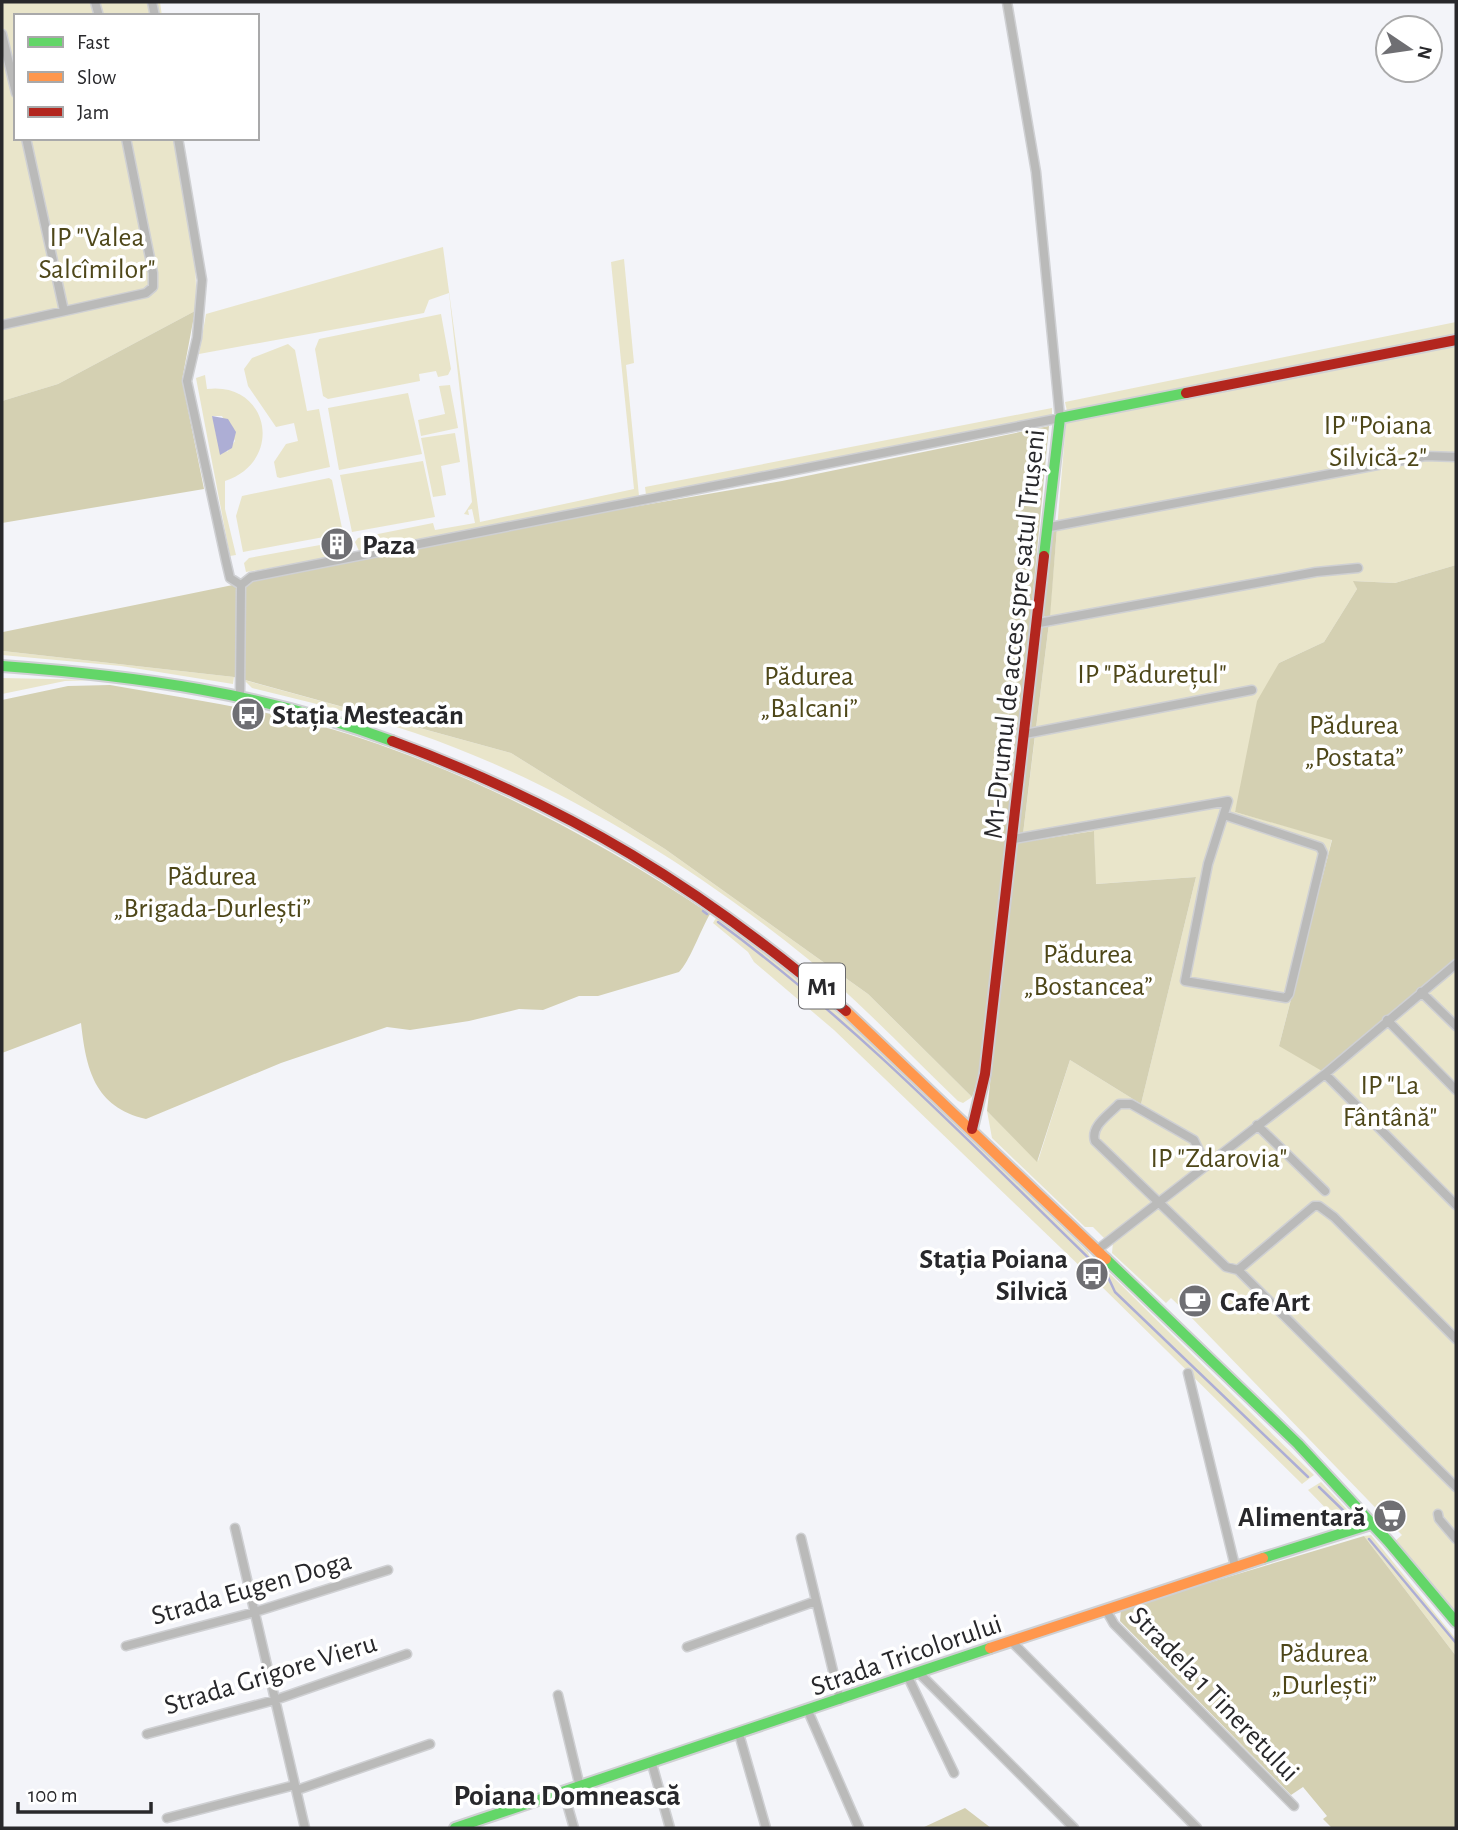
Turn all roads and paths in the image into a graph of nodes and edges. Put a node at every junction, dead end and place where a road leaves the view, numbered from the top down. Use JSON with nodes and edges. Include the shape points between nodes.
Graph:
{"nodes":[{"id":1,"x":1007,"y":2,"type":"edge"},
{"id":2,"x":2,"y":34,"type":"edge"},
{"id":3,"x":14,"y":85,"type":"edge"},
{"id":4,"x":26,"y":140,"type":"edge"},
{"id":5,"x":126,"y":140,"type":"edge"},
{"id":6,"x":178,"y":140,"type":"edge"},
{"id":7,"x":64,"y":311,"type":"junction"},
{"id":8,"x":2,"y":325,"type":"edge"},
{"id":9,"x":1456,"y":340,"type":"edge"},
{"id":10,"x":1060,"y":418,"type":"junction"},
{"id":11,"x":1456,"y":457,"type":"edge"},
{"id":12,"x":1049,"y":527,"type":"junction"},
{"id":13,"x":1358,"y":568,"type":"dead end"},
{"id":14,"x":241,"y":585,"type":"junction"},
{"id":15,"x":1039,"y":623,"type":"junction"},
{"id":16,"x":2,"y":666,"type":"edge"},
{"id":17,"x":1252,"y":690,"type":"dead end"},
{"id":18,"x":240,"y":695,"type":"junction"},
{"id":19,"x":1025,"y":734,"type":"junction"},
{"id":20,"x":1224,"y":815,"type":"junction"},
{"id":21,"x":1014,"y":839,"type":"junction"},
{"id":22,"x":1456,"y":964,"type":"edge"},
{"id":23,"x":1421,"y":992,"type":"junction"},
{"id":24,"x":1387,"y":1020,"type":"junction"},
{"id":25,"x":1455,"y":1023,"type":"edge"},
{"id":26,"x":1325,"y":1074,"type":"junction"},
{"id":27,"x":1456,"y":1090,"type":"edge"},
{"id":28,"x":1257,"y":1125,"type":"junction"},
{"id":29,"x":972,"y":1129,"type":"junction"},
{"id":30,"x":1205,"y":1163,"type":"junction"},
{"id":31,"x":1325,"y":1191,"type":"dead end"},
{"id":32,"x":1159,"y":1201,"type":"junction"},
{"id":33,"x":1456,"y":1205,"type":"edge"},
{"id":34,"x":1097,"y":1250,"type":"junction"},
{"id":35,"x":1238,"y":1270,"type":"junction"},
{"id":36,"x":1456,"y":1339,"type":"edge"},
{"id":37,"x":1188,"y":1373,"type":"dead end"},
{"id":38,"x":1456,"y":1487,"type":"edge"},
{"id":39,"x":1438,"y":1514,"type":"dead end"},
{"id":40,"x":1371,"y":1524,"type":"junction"},
{"id":41,"x":235,"y":1528,"type":"dead end"},
{"id":42,"x":801,"y":1538,"type":"dead end"},
{"id":43,"x":1456,"y":1539,"type":"edge"},
{"id":44,"x":1235,"y":1566,"type":"junction"},
{"id":45,"x":388,"y":1570,"type":"dead end"},
{"id":46,"x":816,"y":1601,"type":"junction"},
{"id":47,"x":1106,"y":1610,"type":"junction"},
{"id":48,"x":255,"y":1612,"type":"junction"},
{"id":49,"x":1456,"y":1622,"type":"edge"},
{"id":50,"x":1012,"y":1642,"type":"junction"},
{"id":51,"x":126,"y":1646,"type":"dead end"},
{"id":52,"x":687,"y":1647,"type":"dead end"},
{"id":53,"x":407,"y":1654,"type":"dead end"},
{"id":54,"x":920,"y":1674,"type":"junction"},
{"id":55,"x":908,"y":1677,"type":"junction"},
{"id":56,"x":558,"y":1695,"type":"dead end"},
{"id":57,"x":275,"y":1700,"type":"junction"},
{"id":58,"x":840,"y":1700,"type":"junction"},
{"id":59,"x":808,"y":1711,"type":"junction"},
{"id":60,"x":147,"y":1734,"type":"dead end"},
{"id":61,"x":739,"y":1734,"type":"junction"},
{"id":62,"x":430,"y":1744,"type":"dead end"},
{"id":63,"x":652,"y":1764,"type":"junction"},
{"id":64,"x":954,"y":1773,"type":"dead end"},
{"id":65,"x":580,"y":1787,"type":"junction"},
{"id":66,"x":296,"y":1788,"type":"junction"},
{"id":67,"x":564,"y":1793,"type":"junction"},
{"id":68,"x":1294,"y":1806,"type":"dead end"},
{"id":69,"x":167,"y":1818,"type":"dead end"},
{"id":70,"x":481,"y":1824,"type":"edge"},
{"id":71,"x":306,"y":1828,"type":"edge"},
{"id":72,"x":455,"y":1828,"type":"edge"},
{"id":73,"x":574,"y":1828,"type":"edge"},
{"id":74,"x":670,"y":1828,"type":"edge"},
{"id":75,"x":766,"y":1828,"type":"edge"},
{"id":76,"x":859,"y":1828,"type":"edge"},
{"id":77,"x":1074,"y":1828,"type":"edge"},
{"id":78,"x":1197,"y":1828,"type":"edge"}],
"edges":[{"from":1,"to":10,"type":"street","via":[[1036,172]]},
{"from":2,"to":3,"type":"street"},
{"from":4,"to":7,"type":"street"},
{"from":5,"to":7,"type":"street","via":[[153,288]]},
{"from":6,"to":14,"type":"street","via":[[202,280],[197,338],[187,381],[230,578]]},
{"from":7,"to":8,"type":"street"},
{"from":9,"to":10,"type":"main road","name":"M1-Drumul de acces spre satul Trușeni"},
{"from":10,"to":12,"type":"main road","name":"M1-Drumul de acces spre satul Trușeni"},
{"from":10,"to":14,"type":"street","via":[[352,556],[251,577]]},
{"from":11,"to":12,"type":"street","via":[[1425,456]]},
{"from":12,"to":15,"type":"main road","name":"M1-Drumul de acces spre satul Trușeni"},
{"from":13,"to":15,"type":"street"},
{"from":14,"to":18,"type":"street"},
{"from":15,"to":19,"type":"main road","name":"M1-Drumul de acces spre satul Trușeni"},
{"from":16,"to":18,"type":"main road","number":"M1","via":[[149,678]]},
{"from":17,"to":19,"type":"street"},
{"from":18,"to":29,"type":"main road","number":"M1","via":[[349,723],[453,760],[619,842],[719,908],[820,984]]},
{"from":19,"to":21,"type":"main road","name":"M1-Drumul de acces spre satul Trușeni"},
{"from":20,"to":20,"type":"street","via":[[1208,863],[1185,981],[1286,998],[1323,853],[1320,847]]},
{"from":20,"to":21,"type":"street","via":[[1228,801]]},
{"from":21,"to":29,"type":"main road","name":"M1-Drumul de acces spre satul Trușeni","via":[[985,1074]]},
{"from":22,"to":23,"type":"street"},
{"from":23,"to":24,"type":"street"},
{"from":23,"to":25,"type":"street"},
{"from":24,"to":26,"type":"street"},
{"from":24,"to":27,"type":"street"},
{"from":26,"to":28,"type":"street"},
{"from":26,"to":33,"type":"street"},
{"from":28,"to":30,"type":"street"},
{"from":28,"to":31,"type":"street"},
{"from":29,"to":34,"type":"main road","number":"M1"},
{"from":30,"to":32,"type":"street"},
{"from":30,"to":32,"type":"street","via":[[1194,1140],[1131,1104],[1119,1104],[1095,1129],[1095,1141]]},
{"from":32,"to":34,"type":"street"},
{"from":32,"to":35,"type":"street","via":[[1226,1268]]},
{"from":34,"to":40,"type":"main road","number":"M1","via":[[1298,1444]]},
{"from":35,"to":36,"type":"street","via":[[1319,1206]]},
{"from":35,"to":38,"type":"street"},
{"from":37,"to":44,"type":"street"},
{"from":39,"to":43,"type":"street"},
{"from":40,"to":44,"type":"main road","name":"Strada Tricolorului"},
{"from":40,"to":49,"type":"main road","number":"M1"},
{"from":41,"to":48,"type":"street"},
{"from":42,"to":46,"type":"street"},
{"from":44,"to":47,"type":"main road","name":"Strada Tricolorului"},
{"from":45,"to":48,"type":"street","name":"Strada Eugen Doga"},
{"from":46,"to":52,"type":"street"},
{"from":46,"to":58,"type":"street"},
{"from":47,"to":50,"type":"main road","name":"Strada Tricolorului"},
{"from":47,"to":68,"type":"street","name":"Stradela 1 Tineretului","via":[[1114,1624]]},
{"from":48,"to":51,"type":"street","name":"Strada Eugen Doga"},
{"from":48,"to":57,"type":"street"},
{"from":50,"to":54,"type":"main road","name":"Strada Tricolorului"},
{"from":50,"to":78,"type":"street"},
{"from":53,"to":57,"type":"street","name":"Strada Grigore Vieru"},
{"from":54,"to":55,"type":"main road","name":"Strada Tricolorului"},
{"from":54,"to":77,"type":"street"},
{"from":55,"to":58,"type":"main road","name":"Strada Tricolorului"},
{"from":55,"to":64,"type":"street"},
{"from":56,"to":65,"type":"street"},
{"from":57,"to":60,"type":"street","name":"Strada Grigore Vieru"},
{"from":57,"to":66,"type":"street"},
{"from":58,"to":59,"type":"main road","name":"Strada Tricolorului"},
{"from":59,"to":61,"type":"main road","name":"Strada Tricolorului"},
{"from":59,"to":76,"type":"street"},
{"from":61,"to":63,"type":"main road","name":"Strada Tricolorului"},
{"from":61,"to":75,"type":"street"},
{"from":62,"to":66,"type":"street"},
{"from":63,"to":65,"type":"main road","name":"Strada Tricolorului"},
{"from":63,"to":74,"type":"street"},
{"from":65,"to":67,"type":"main road","name":"Strada Tricolorului"},
{"from":66,"to":69,"type":"street"},
{"from":66,"to":71,"type":"street"},
{"from":67,"to":70,"type":"main road","name":"Strada Tricolorului"},
{"from":67,"to":73,"type":"street"},
{"from":70,"to":72,"type":"main road","name":"Strada Tricolorului"}]}
